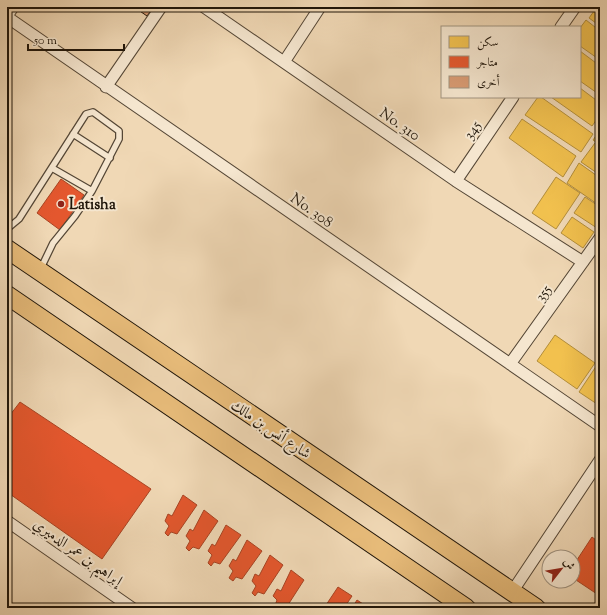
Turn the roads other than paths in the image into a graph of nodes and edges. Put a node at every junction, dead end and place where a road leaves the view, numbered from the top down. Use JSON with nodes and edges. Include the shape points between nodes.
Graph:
{"nodes":[{"id":1,"x":13,"y":7,"type":"edge"},
{"id":2,"x":161,"y":7,"type":"edge"},
{"id":3,"x":204,"y":7,"type":"edge"},
{"id":4,"x":320,"y":7,"type":"edge"},
{"id":5,"x":574,"y":7,"type":"edge"},
{"id":6,"x":7,"y":16,"type":"edge"},
{"id":7,"x":562,"y":26,"type":"edge"},
{"id":8,"x":284,"y":62,"type":"junction"},
{"id":9,"x":106,"y":86,"type":"junction"},
{"id":10,"x":512,"y":98,"type":"edge"},
{"id":11,"x":73,"y":134,"type":"junction"},
{"id":12,"x":110,"y":158,"type":"junction"},
{"id":13,"x":52,"y":168,"type":"junction"},
{"id":14,"x":456,"y":181,"type":"junction"},
{"id":15,"x":92,"y":191,"type":"junction"},
{"id":16,"x":7,"y":229,"type":"edge"},
{"id":17,"x":600,"y":238,"type":"edge"},
{"id":18,"x":7,"y":249,"type":"edge"},
{"id":19,"x":583,"y":262,"type":"junction"},
{"id":20,"x":39,"y":271,"type":"junction"},
{"id":21,"x":7,"y":294,"type":"edge"},
{"id":22,"x":510,"y":364,"type":"junction"},
{"id":23,"x":600,"y":426,"type":"edge"},
{"id":24,"x":600,"y":460,"type":"edge"},
{"id":25,"x":7,"y":521,"type":"edge"},
{"id":26,"x":512,"y":592,"type":"junction"},
{"id":27,"x":132,"y":608,"type":"edge"},
{"id":28,"x":466,"y":608,"type":"edge"},
{"id":29,"x":536,"y":608,"type":"edge"}],
"edges":[{"from":1,"to":6,"type":"street"},
{"from":2,"to":9,"type":"street"},
{"from":3,"to":8,"type":"street","name":"No. 310"},
{"from":4,"to":8,"type":"street"},
{"from":5,"to":7,"type":"street"},
{"from":6,"to":9,"type":"street","name":"No. 308"},
{"from":8,"to":14,"type":"street","name":"No. 310"},
{"from":9,"to":22,"type":"street","name":"No. 308"},
{"from":10,"to":14,"type":"street","name":"345"},
{"from":11,"to":12,"type":"lane"},
{"from":11,"to":12,"type":"lane","via":[[86,114],[93,112],[120,131]]},
{"from":11,"to":13,"type":"lane"},
{"from":12,"to":15,"type":"lane"},
{"from":13,"to":15,"type":"lane"},
{"from":13,"to":16,"type":"lane","via":[[19,219]]},
{"from":14,"to":19,"type":"street","name":"No. 310"},
{"from":15,"to":20,"type":"lane","via":[[53,243]]},
{"from":17,"to":19,"type":"street","name":"355"},
{"from":18,"to":20,"type":"main road","name":"شارع أنس بن مالك"},
{"from":19,"to":22,"type":"street","name":"355"},
{"from":20,"to":26,"type":"main road","name":"شارع أنس بن مالك"},
{"from":21,"to":28,"type":"main road"},
{"from":22,"to":23,"type":"street","name":"No. 308"},
{"from":24,"to":26,"type":"street"},
{"from":25,"to":27,"type":"street","name":"إبراهيم بن عمر الدميري"},
{"from":26,"to":29,"type":"main road","name":"شارع أنس بن مالك"}]}
